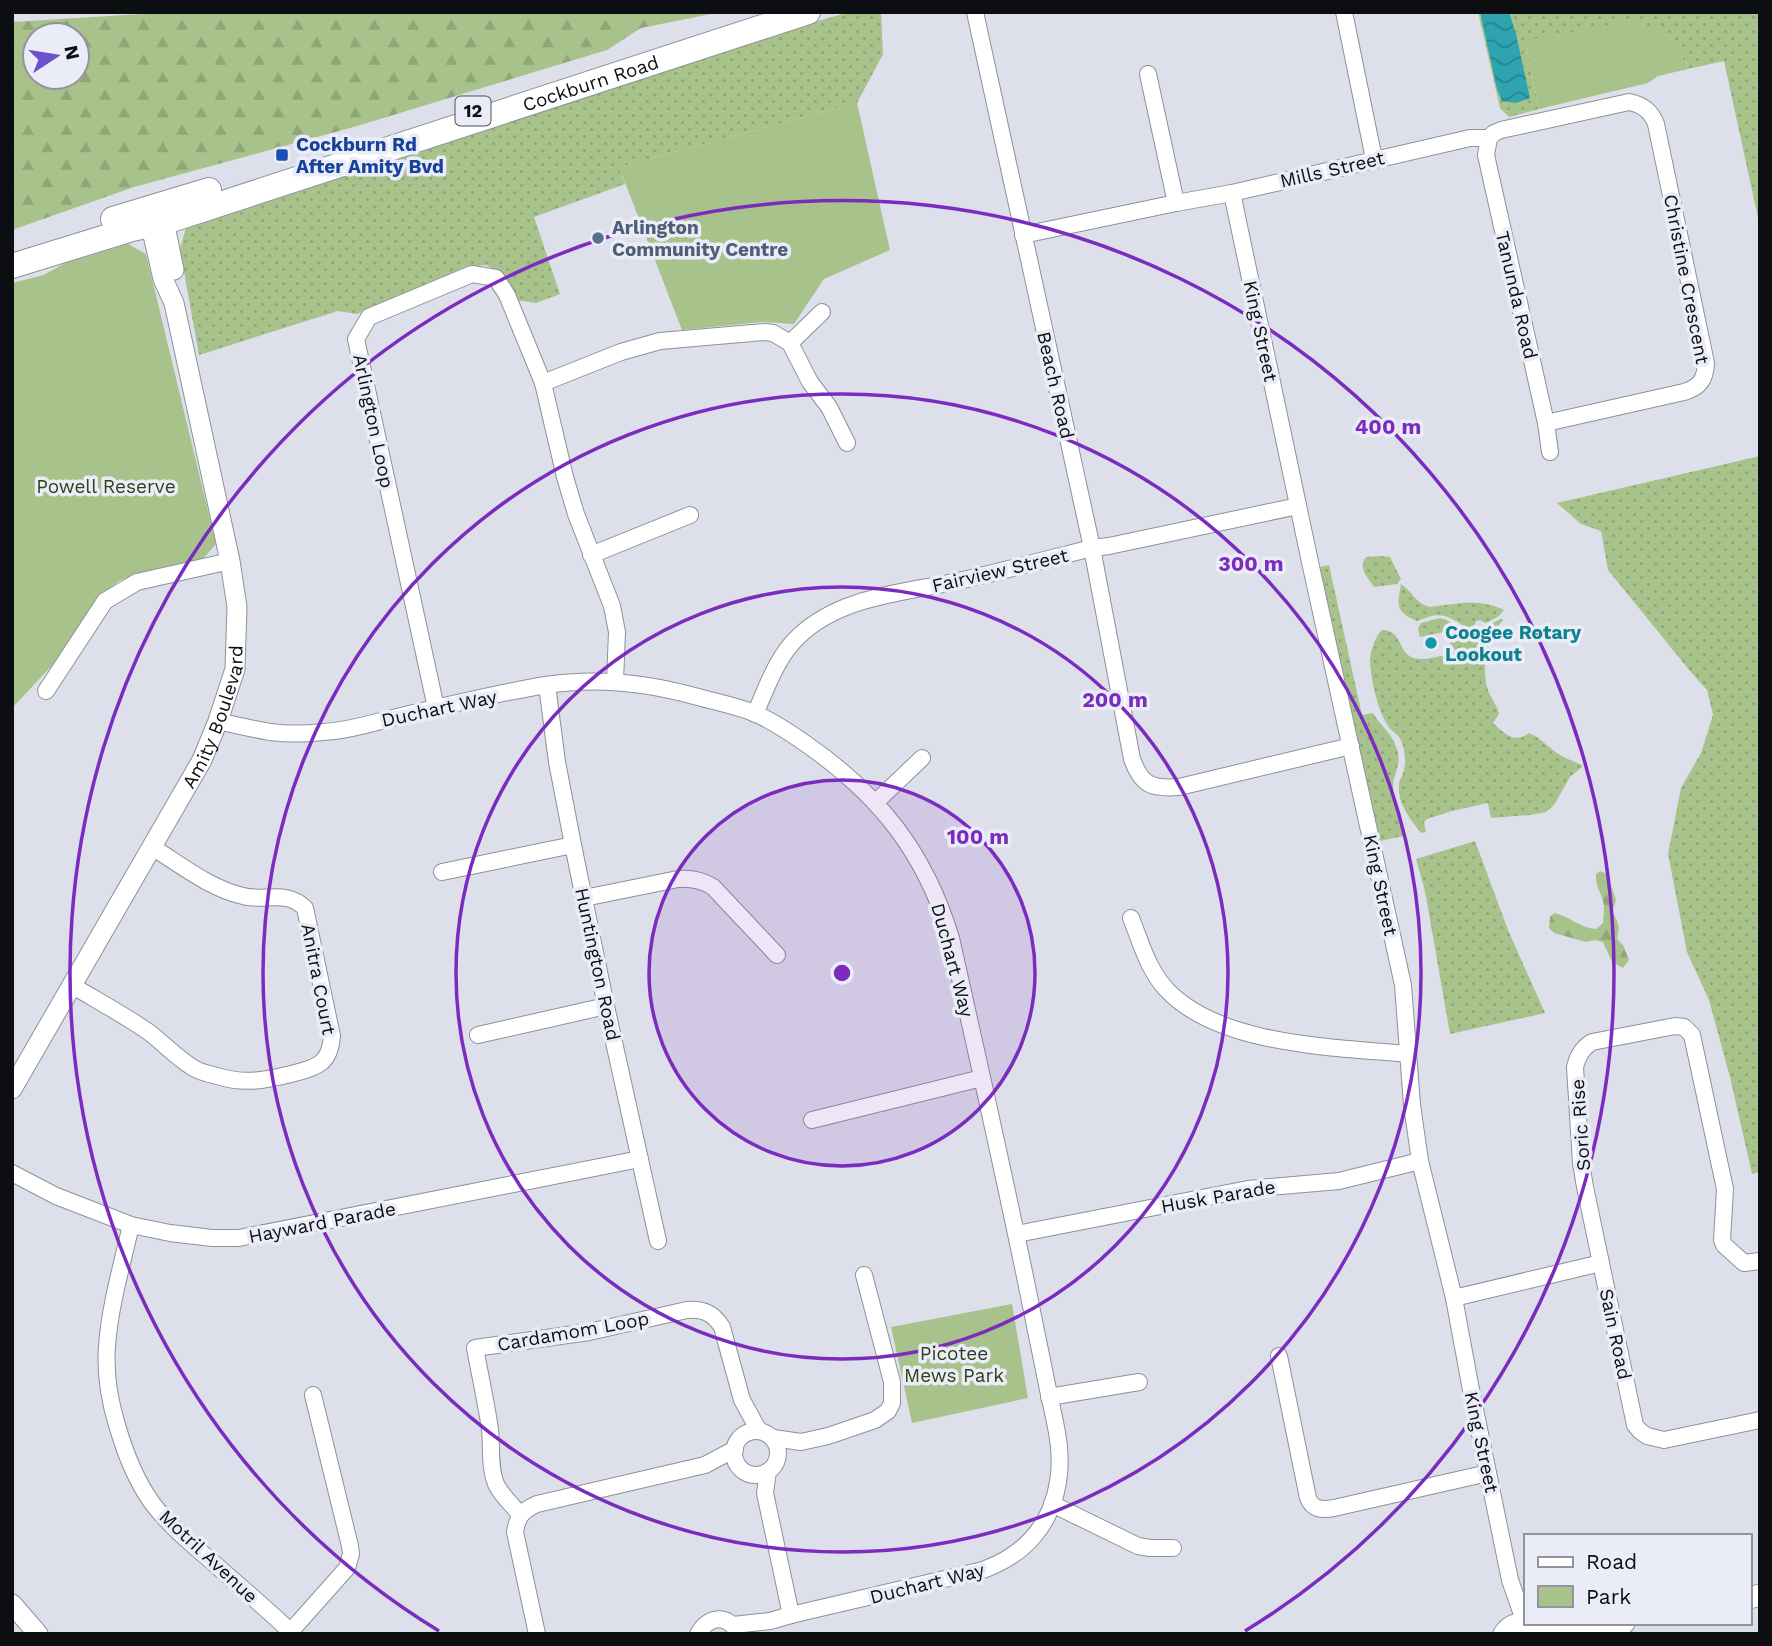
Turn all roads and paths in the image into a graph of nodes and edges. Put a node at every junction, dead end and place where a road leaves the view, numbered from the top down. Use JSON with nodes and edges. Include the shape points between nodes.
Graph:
{"nodes":[{"id":1,"x":785,"y":12,"type":"edge"},
{"id":2,"x":808,"y":12,"type":"edge"},
{"id":3,"x":975,"y":12,"type":"edge"},
{"id":4,"x":1344,"y":12,"type":"edge"},
{"id":5,"x":1148,"y":74,"type":"dead end"},
{"id":6,"x":1638,"y":104,"type":"joint"},
{"id":7,"x":1489,"y":138,"type":"junction"},
{"id":8,"x":1374,"y":159,"type":"junction"},
{"id":9,"x":1232,"y":193,"type":"junction"},
{"id":10,"x":1176,"y":203,"type":"junction"},
{"id":11,"x":156,"y":215,"type":"junction"},
{"id":12,"x":1023,"y":234,"type":"junction"},
{"id":13,"x":12,"y":249,"type":"edge"},
{"id":14,"x":12,"y":266,"type":"edge"},
{"id":15,"x":822,"y":312,"type":"dead end"},
{"id":16,"x":790,"y":343,"type":"junction"},
{"id":17,"x":543,"y":383,"type":"junction"},
{"id":18,"x":1546,"y":423,"type":"junction"},
{"id":19,"x":847,"y":443,"type":"dead end"},
{"id":20,"x":1550,"y":452,"type":"dead end"},
{"id":21,"x":1298,"y":506,"type":"junction"},
{"id":22,"x":690,"y":515,"type":"dead end"},
{"id":23,"x":1092,"y":548,"type":"junction"},
{"id":24,"x":591,"y":555,"type":"junction"},
{"id":25,"x":230,"y":561,"type":"junction"},
{"id":26,"x":615,"y":681,"type":"junction"},
{"id":27,"x":547,"y":685,"type":"junction"},
{"id":28,"x":46,"y":691,"type":"dead end"},
{"id":29,"x":436,"y":708,"type":"junction"},
{"id":30,"x":755,"y":713,"type":"junction"},
{"id":31,"x":218,"y":721,"type":"junction"},
{"id":32,"x":1351,"y":746,"type":"junction"},
{"id":33,"x":922,"y":758,"type":"dead end"},
{"id":34,"x":876,"y":802,"type":"junction"},
{"id":35,"x":573,"y":845,"type":"junction"},
{"id":36,"x":152,"y":847,"type":"junction"},
{"id":37,"x":442,"y":872,"type":"dead end"},
{"id":38,"x":584,"y":898,"type":"junction"},
{"id":39,"x":1132,"y":918,"type":"dead end"},
{"id":40,"x":777,"y":955,"type":"dead end"},
{"id":41,"x":73,"y":986,"type":"junction"},
{"id":42,"x":606,"y":1006,"type":"junction"},
{"id":43,"x":478,"y":1035,"type":"dead end"},
{"id":44,"x":1408,"y":1054,"type":"junction"},
{"id":45,"x":18,"y":1066,"type":"edge"},
{"id":46,"x":982,"y":1078,"type":"junction"},
{"id":47,"x":12,"y":1089,"type":"edge"},
{"id":48,"x":812,"y":1120,"type":"dead end"},
{"id":49,"x":640,"y":1159,"type":"junction"},
{"id":50,"x":1420,"y":1161,"type":"junction"},
{"id":51,"x":12,"y":1173,"type":"edge"},
{"id":52,"x":131,"y":1225,"type":"junction"},
{"id":53,"x":1017,"y":1234,"type":"junction"},
{"id":54,"x":658,"y":1241,"type":"dead end"},
{"id":55,"x":1760,"y":1261,"type":"edge"},
{"id":56,"x":1601,"y":1264,"type":"junction"},
{"id":57,"x":864,"y":1275,"type":"dead end"},
{"id":58,"x":1454,"y":1298,"type":"junction"},
{"id":59,"x":1279,"y":1356,"type":"dead end"},
{"id":60,"x":1139,"y":1381,"type":"dead end"},
{"id":61,"x":313,"y":1395,"type":"dead end"},
{"id":62,"x":1049,"y":1397,"type":"junction"},
{"id":63,"x":742,"y":1400,"type":"junction"},
{"id":64,"x":1760,"y":1420,"type":"edge"},
{"id":65,"x":766,"y":1435,"type":"junction"},
{"id":66,"x":738,"y":1442,"type":"junction"},
{"id":67,"x":801,"y":1442,"type":"junction"},
{"id":68,"x":705,"y":1465,"type":"junction"},
{"id":69,"x":773,"y":1465,"type":"junction"},
{"id":70,"x":745,"y":1471,"type":"junction"},
{"id":71,"x":1488,"y":1473,"type":"junction"},
{"id":72,"x":765,"y":1493,"type":"junction"},
{"id":73,"x":1052,"y":1504,"type":"junction"},
{"id":74,"x":520,"y":1514,"type":"junction"},
{"id":75,"x":1173,"y":1548,"type":"dead end"},
{"id":76,"x":12,"y":1604,"type":"edge"},
{"id":77,"x":791,"y":1615,"type":"junction"},
{"id":78,"x":770,"y":1621,"type":"junction"},
{"id":79,"x":1615,"y":1625,"type":"edge"},
{"id":80,"x":735,"y":1629,"type":"edge"},
{"id":81,"x":1518,"y":1629,"type":"edge"},
{"id":82,"x":292,"y":1633,"type":"edge"},
{"id":83,"x":1579,"y":1633,"type":"edge"},
{"id":84,"x":38,"y":1634,"type":"edge"},
{"id":85,"x":537,"y":1634,"type":"edge"},
{"id":86,"x":697,"y":1634,"type":"edge"},
{"id":87,"x":752,"y":1634,"type":"edge"}],
"edges":[{"from":1,"to":11,"type":"main road","name":"Cockburn Road","number":"12"},
{"from":2,"to":11,"type":"main road","name":"Cockburn Road","number":"12"},
{"from":3,"to":12,"type":"street","name":"Beach Road"},
{"from":4,"to":8,"type":"street"},
{"from":5,"to":10,"type":"street"},
{"from":6,"to":7,"type":"street","name":"Mills Street","via":[[1629,102],[1501,130]]},
{"from":6,"to":18,"type":"street","name":"Christine Crescent","via":[[1656,124],[1706,373],[1694,389]]},
{"from":7,"to":8,"type":"street","name":"Mills Street"},
{"from":7,"to":18,"type":"street","name":"Tanunda Road","via":[[1486,155]]},
{"from":8,"to":9,"type":"street","name":"Mills Street"},
{"from":9,"to":10,"type":"street","name":"Mills Street"},
{"from":9,"to":21,"type":"street","name":"King Street"},
{"from":10,"to":12,"type":"street","name":"Mills Street"},
{"from":11,"to":13,"type":"main road","name":"Cockburn Road","number":"12"},
{"from":11,"to":14,"type":"main road","name":"Cockburn Road","number":"12","via":[[132,229]]},
{"from":11,"to":25,"type":"street","name":"Amity Boulevard","via":[[175,272],[174,303]]},
{"from":12,"to":23,"type":"street","name":"Beach Road"},
{"from":15,"to":16,"type":"street"},
{"from":16,"to":17,"type":"street","via":[[765,331],[660,341]]},
{"from":16,"to":19,"type":"street"},
{"from":17,"to":24,"type":"street","name":"Arlington Loop","via":[[565,477]]},
{"from":17,"to":29,"type":"street","name":"Arlington Loop","via":[[496,278],[472,274],[369,317],[356,339]]},
{"from":18,"to":20,"type":"street","name":"Tanunda Road"},
{"from":21,"to":23,"type":"street","name":"Fairview Street"},
{"from":21,"to":32,"type":"street","name":"King Street"},
{"from":22,"to":24,"type":"street"},
{"from":23,"to":30,"type":"street","name":"Fairview Street","via":[[837,610],[807,629],[786,650]]},
{"from":23,"to":32,"type":"street","name":"Beach Road","via":[[1132,759],[1149,785],[1179,787]]},
{"from":24,"to":26,"type":"street","name":"Arlington Loop","via":[[612,606],[617,632]]},
{"from":25,"to":28,"type":"street","via":[[137,582],[106,601]]},
{"from":25,"to":31,"type":"street","name":"Amity Boulevard","via":[[237,607],[235,669]]},
{"from":26,"to":27,"type":"street","name":"Duchart Way"},
{"from":26,"to":30,"type":"street","name":"Duchart Way","via":[[672,690]]},
{"from":27,"to":29,"type":"street","name":"Duchart Way"},
{"from":27,"to":35,"type":"street","name":"Huntington Road"},
{"from":29,"to":31,"type":"street","name":"Duchart Way","via":[[323,733],[273,733]]},
{"from":30,"to":34,"type":"street","name":"Duchart Way","via":[[824,757]]},
{"from":31,"to":36,"type":"street","name":"Amity Boulevard","via":[[202,760]]},
{"from":32,"to":44,"type":"street","name":"King Street","via":[[1403,985]]},
{"from":33,"to":34,"type":"street"},
{"from":34,"to":46,"type":"street","name":"Duchart Way","via":[[907,842],[941,905]]},
{"from":35,"to":37,"type":"street"},
{"from":35,"to":38,"type":"street","name":"Huntington Road"},
{"from":36,"to":41,"type":"street","name":"Amity Boulevard"},
{"from":36,"to":41,"type":"street","name":"Anitra Court","via":[[218,888],[248,898],[292,898],[305,908],[332,1036],[328,1054],[316,1067],[264,1080],[219,1077],[194,1069],[149,1032]]},
{"from":38,"to":40,"type":"street","via":[[696,879],[713,887]]},
{"from":38,"to":42,"type":"street","name":"Huntington Road"},
{"from":39,"to":44,"type":"street","via":[[1146,957],[1167,990],[1216,1022],[1276,1041]]},
{"from":41,"to":45,"type":"street","name":"Amity Boulevard"},
{"from":42,"to":43,"type":"street"},
{"from":42,"to":49,"type":"street","name":"Huntington Road"},
{"from":44,"to":50,"type":"street","name":"King Street"},
{"from":45,"to":47,"type":"street","name":"Amity Boulevard"},
{"from":46,"to":48,"type":"street"},
{"from":46,"to":53,"type":"street","name":"Duchart Way"},
{"from":49,"to":52,"type":"street","name":"Hayward Parade","via":[[239,1238]]},
{"from":49,"to":54,"type":"street","name":"Huntington Road"},
{"from":50,"to":53,"type":"street","name":"Husk Parade","via":[[1339,1181],[1248,1189]]},
{"from":50,"to":58,"type":"street","name":"King Street"},
{"from":51,"to":52,"type":"street","name":"Hayward Parade"},
{"from":52,"to":82,"type":"street","name":"Motril Avenue","via":[[111,1310],[106,1365],[114,1414],[130,1464],[167,1520]]},
{"from":53,"to":62,"type":"street","name":"Duchart Way"},
{"from":55,"to":56,"type":"street","name":"Soric Rise","via":[[1744,1263],[1724,1245],[1724,1182],[1692,1035],[1675,1026],[1592,1042],[1577,1057],[1581,1163]]},
{"from":56,"to":58,"type":"street","name":"Sain Road"},
{"from":56,"to":64,"type":"street","name":"Sain Road","via":[[1635,1425],[1640,1431],[1664,1440]]},
{"from":57,"to":67,"type":"street","via":[[892,1382],[892,1403],[875,1420]]},
{"from":58,"to":71,"type":"street","name":"King Street"},
{"from":59,"to":71,"type":"street","via":[[1308,1497],[1318,1509]]},
{"from":60,"to":62,"type":"street"},
{"from":61,"to":82,"type":"street","via":[[351,1554],[347,1568]]},
{"from":62,"to":73,"type":"street","name":"Duchart Way","via":[[1060,1462]]},
{"from":63,"to":65,"type":"street","name":"Cardamom Loop"},
{"from":63,"to":66,"type":"street","name":"Cardamom Loop"},
{"from":63,"to":74,"type":"street","name":"Cardamom Loop","via":[[722,1328],[709,1312],[699,1309],[475,1348],[491,1465],[497,1486]]},
{"from":65,"to":66,"type":"street","via":[[752,1431]]},
{"from":65,"to":67,"type":"street"},
{"from":65,"to":69,"type":"street","via":[[778,1448]]},
{"from":66,"to":68,"type":"street"},
{"from":66,"to":70,"type":"street","via":[[734,1457]]},
{"from":67,"to":69,"type":"street"},
{"from":68,"to":70,"type":"street"},
{"from":68,"to":74,"type":"street","via":[[537,1504]]},
{"from":69,"to":70,"type":"street","via":[[762,1474]]},
{"from":69,"to":72,"type":"street"},
{"from":70,"to":72,"type":"street"},
{"from":71,"to":81,"type":"street","name":"King Street"},
{"from":72,"to":77,"type":"street"},
{"from":73,"to":75,"type":"street","via":[[1138,1546]]},
{"from":73,"to":77,"type":"street","name":"Duchart Way","via":[[1035,1535],[1013,1556],[984,1570]]},
{"from":74,"to":85,"type":"street","via":[[516,1532]]},
{"from":76,"to":84,"type":"street"},
{"from":77,"to":78,"type":"street","name":"Duchart Way"},
{"from":78,"to":80,"type":"street","name":"Duchart Way"},
{"from":78,"to":87,"type":"street","name":"Duchart Way"},
{"from":79,"to":83,"type":"main road"},
{"from":80,"to":86,"type":"street","name":"Duchart Way","via":[[723,1620],[713,1620]]},
{"from":81,"to":83,"type":"main road"}]}
